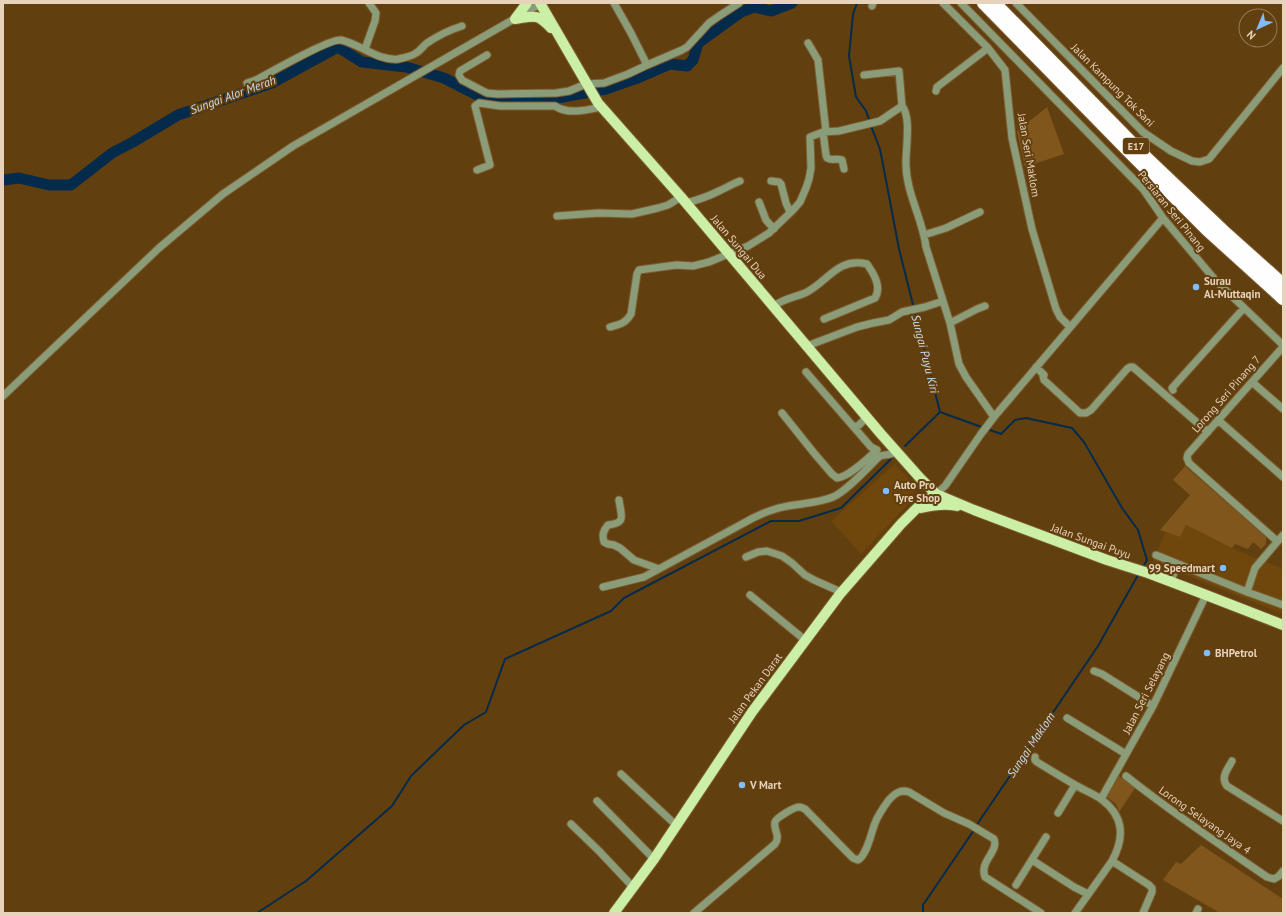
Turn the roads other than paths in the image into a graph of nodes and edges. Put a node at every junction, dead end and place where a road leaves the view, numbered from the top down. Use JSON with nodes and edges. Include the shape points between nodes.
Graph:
{"nodes":[{"id":1,"x":369,"y":3,"type":"edge"},
{"id":2,"x":527,"y":3,"type":"edge"},
{"id":3,"x":541,"y":3,"type":"edge"},
{"id":4,"x":614,"y":3,"type":"edge"},
{"id":5,"x":740,"y":3,"type":"edge"},
{"id":6,"x":943,"y":3,"type":"edge"},
{"id":7,"x":961,"y":3,"type":"edge"},
{"id":8,"x":1016,"y":3,"type":"edge"},
{"id":9,"x":988,"y":4,"type":"edge"},
{"id":10,"x":515,"y":19,"type":"junction"},
{"id":11,"x":462,"y":26,"type":"dead end"},
{"id":12,"x":561,"y":38,"type":"junction"},
{"id":13,"x":808,"y":43,"type":"dead end"},
{"id":14,"x":988,"y":48,"type":"junction"},
{"id":15,"x":365,"y":49,"type":"junction"},
{"id":16,"x":487,"y":55,"type":"dead end"},
{"id":17,"x":647,"y":65,"type":"junction"},
{"id":18,"x":1283,"y":68,"type":"edge"},
{"id":19,"x":864,"y":75,"type":"dead end"},
{"id":20,"x":247,"y":83,"type":"dead end"},
{"id":21,"x":587,"y":85,"type":"junction"},
{"id":22,"x":936,"y":91,"type":"dead end"},
{"id":23,"x":600,"y":105,"type":"junction"},
{"id":24,"x":902,"y":106,"type":"junction"},
{"id":25,"x":824,"y":132,"type":"junction"},
{"id":26,"x":844,"y":169,"type":"dead end"},
{"id":27,"x":477,"y":170,"type":"dead end"},
{"id":28,"x":740,"y":181,"type":"dead end"},
{"id":29,"x":771,"y":181,"type":"dead end"},
{"id":30,"x":684,"y":200,"type":"junction"},
{"id":31,"x":759,"y":202,"type":"dead end"},
{"id":32,"x":790,"y":212,"type":"junction"},
{"id":33,"x":980,"y":212,"type":"dead end"},
{"id":34,"x":557,"y":216,"type":"dead end"},
{"id":35,"x":1163,"y":218,"type":"junction"},
{"id":36,"x":774,"y":229,"type":"junction"},
{"id":37,"x":924,"y":235,"type":"junction"},
{"id":38,"x":729,"y":254,"type":"junction"},
{"id":39,"x":1283,"y":284,"type":"edge"},
{"id":40,"x":1283,"y":298,"type":"edge"},
{"id":41,"x":943,"y":301,"type":"junction"},
{"id":42,"x":774,"y":306,"type":"junction"},
{"id":43,"x":985,"y":306,"type":"dead end"},
{"id":44,"x":1244,"y":308,"type":"junction"},
{"id":45,"x":824,"y":319,"type":"dead end"},
{"id":46,"x":950,"y":323,"type":"junction"},
{"id":47,"x":610,"y":327,"type":"dead end"},
{"id":48,"x":1070,"y":327,"type":"junction"},
{"id":49,"x":807,"y":346,"type":"junction"},
{"id":50,"x":1283,"y":346,"type":"edge"},
{"id":51,"x":1036,"y":367,"type":"junction"},
{"id":52,"x":806,"y":372,"type":"dead end"},
{"id":53,"x":1252,"y":382,"type":"junction"},
{"id":54,"x":1173,"y":390,"type":"dead end"},
{"id":55,"x":3,"y":396,"type":"edge"},
{"id":56,"x":1283,"y":409,"type":"edge"},
{"id":57,"x":782,"y":413,"type":"dead end"},
{"id":58,"x":867,"y":417,"type":"junction"},
{"id":59,"x":993,"y":419,"type":"junction"},
{"id":60,"x":1218,"y":420,"type":"junction"},
{"id":61,"x":854,"y":427,"type":"junction"},
{"id":62,"x":1208,"y":432,"type":"junction"},
{"id":63,"x":881,"y":434,"type":"junction"},
{"id":64,"x":896,"y":451,"type":"junction"},
{"id":65,"x":879,"y":453,"type":"junction"},
{"id":66,"x":920,"y":478,"type":"junction"},
{"id":67,"x":1283,"y":478,"type":"edge"},
{"id":68,"x":936,"y":494,"type":"junction"},
{"id":69,"x":619,"y":500,"type":"dead end"},
{"id":70,"x":919,"y":506,"type":"junction"},
{"id":71,"x":974,"y":510,"type":"junction"},
{"id":72,"x":1283,"y":534,"type":"edge"},
{"id":73,"x":1277,"y":541,"type":"junction"},
{"id":74,"x":1156,"y":555,"type":"dead end"},
{"id":75,"x":746,"y":557,"type":"dead end"},
{"id":76,"x":1178,"y":564,"type":"junction"},
{"id":77,"x":659,"y":569,"type":"junction"},
{"id":78,"x":1170,"y":582,"type":"junction"},
{"id":79,"x":603,"y":587,"type":"dead end"},
{"id":80,"x":841,"y":592,"type":"junction"},
{"id":81,"x":1247,"y":592,"type":"junction"},
{"id":82,"x":1206,"y":594,"type":"junction"},
{"id":83,"x":750,"y":595,"type":"dead end"},
{"id":84,"x":1283,"y":604,"type":"edge"},
{"id":85,"x":1283,"y":625,"type":"edge"},
{"id":86,"x":805,"y":640,"type":"junction"},
{"id":87,"x":1094,"y":671,"type":"dead end"},
{"id":88,"x":1153,"y":706,"type":"junction"},
{"id":89,"x":1067,"y":718,"type":"dead end"},
{"id":90,"x":1126,"y":754,"type":"junction"},
{"id":91,"x":1035,"y":757,"type":"dead end"},
{"id":92,"x":1232,"y":761,"type":"dead end"},
{"id":93,"x":621,"y":774,"type":"dead end"},
{"id":94,"x":1126,"y":776,"type":"dead end"},
{"id":95,"x":1075,"y":785,"type":"junction"},
{"id":96,"x":1101,"y":799,"type":"junction"},
{"id":97,"x":597,"y":801,"type":"dead end"},
{"id":98,"x":1058,"y":814,"type":"dead end"},
{"id":99,"x":1283,"y":821,"type":"edge"},
{"id":100,"x":571,"y":824,"type":"dead end"},
{"id":101,"x":677,"y":826,"type":"junction"},
{"id":102,"x":1046,"y":837,"type":"dead end"},
{"id":103,"x":654,"y":859,"type":"junction"},
{"id":104,"x":1032,"y":860,"type":"junction"},
{"id":105,"x":1112,"y":861,"type":"junction"},
{"id":106,"x":1283,"y":871,"type":"edge"},
{"id":107,"x":1016,"y":885,"type":"dead end"},
{"id":108,"x":633,"y":887,"type":"junction"},
{"id":109,"x":1088,"y":894,"type":"junction"},
{"id":110,"x":614,"y":913,"type":"edge"},
{"id":111,"x":694,"y":913,"type":"edge"},
{"id":112,"x":1041,"y":913,"type":"edge"},
{"id":113,"x":1075,"y":913,"type":"edge"},
{"id":114,"x":1143,"y":913,"type":"edge"}],
"edges":[{"from":1,"to":15,"type":"street","via":[[376,13]]},
{"from":2,"to":10,"type":"main road"},
{"from":3,"to":10,"type":"street"},
{"from":3,"to":12,"type":"main road","name":"Jalan Sungai Dua"},
{"from":4,"to":17,"type":"street"},
{"from":5,"to":17,"type":"street","via":[[713,20],[687,47]]},
{"from":6,"to":14,"type":"street","name":"Jalan Seri Maklom"},
{"from":7,"to":35,"type":"street","name":"Persiaran Seri Pinang","via":[[1143,189]]},
{"from":8,"to":18,"type":"street","name":"Jalan Kampung Tok Sani","via":[[1143,132],[1171,151],[1192,161],[1209,159]]},
{"from":9,"to":39,"type":"highway","number":"E17","via":[[1227,234]]},
{"from":9,"to":40,"type":"highway","number":"E17","via":[[1207,230]]},
{"from":10,"to":12,"type":"main road","via":[[536,16],[544,20]]},
{"from":10,"to":55,"type":"street","via":[[293,146],[223,194],[159,248]]},
{"from":11,"to":15,"type":"street","via":[[445,32],[425,44],[415,54],[398,59]]},
{"from":12,"to":21,"type":"main road","name":"Jalan Sungai Dua"},
{"from":13,"to":25,"type":"street","via":[[818,60]]},
{"from":14,"to":22,"type":"street","via":[[937,87]]},
{"from":14,"to":48,"type":"street","name":"Jalan Seri Maklom","via":[[1005,70],[1012,138],[1032,228],[1056,309]]},
{"from":15,"to":20,"type":"street","via":[[338,40]]},
{"from":16,"to":21,"type":"street","via":[[460,70],[459,75],[462,80],[487,92],[556,93]]},
{"from":17,"to":21,"type":"street","via":[[604,83]]},
{"from":19,"to":24,"type":"street","via":[[899,71]]},
{"from":21,"to":23,"type":"main road","name":"Jalan Sungai Dua"},
{"from":23,"to":27,"type":"street","via":[[585,110],[562,110],[555,106],[500,106],[477,103],[475,106],[490,165]]},
{"from":23,"to":30,"type":"main road","name":"Jalan Sungai Dua"},
{"from":24,"to":25,"type":"street","via":[[880,121],[839,132]]},
{"from":24,"to":37,"type":"street","via":[[907,116],[908,181]]},
{"from":25,"to":26,"type":"street","via":[[827,158],[842,160]]},
{"from":25,"to":32,"type":"street","via":[[810,137],[809,179],[800,202]]},
{"from":28,"to":30,"type":"street","via":[[705,197]]},
{"from":29,"to":32,"type":"street","via":[[779,182]]},
{"from":30,"to":34,"type":"street","via":[[632,214]]},
{"from":30,"to":38,"type":"main road","name":"Jalan Sungai Dua"},
{"from":31,"to":36,"type":"street","via":[[766,220]]},
{"from":32,"to":36,"type":"street"},
{"from":33,"to":37,"type":"street"},
{"from":35,"to":44,"type":"street","name":"Persiaran Seri Pinang","via":[[1216,281]]},
{"from":35,"to":48,"type":"street"},
{"from":36,"to":38,"type":"street","via":[[748,246]]},
{"from":37,"to":41,"type":"street"},
{"from":38,"to":42,"type":"main road","name":"Jalan Sungai Dua"},
{"from":38,"to":47,"type":"street","via":[[693,266],[676,265],[640,270],[631,314],[624,323]]},
{"from":41,"to":46,"type":"street"},
{"from":41,"to":49,"type":"street","via":[[902,312],[889,320],[857,327]]},
{"from":42,"to":45,"type":"street","via":[[783,300],[806,293],[831,272],[846,264],[867,264],[875,275],[878,294],[875,298]]},
{"from":42,"to":49,"type":"main road","name":"Jalan Sungai Dua"},
{"from":43,"to":46,"type":"street"},
{"from":44,"to":50,"type":"street","name":"Persiaran Seri Pinang"},
{"from":44,"to":54,"type":"street","via":[[1172,388]]},
{"from":46,"to":59,"type":"street","via":[[959,364]]},
{"from":48,"to":51,"type":"street"},
{"from":49,"to":58,"type":"main road","name":"Jalan Sungai Dua"},
{"from":50,"to":53,"type":"street","name":"Lorong Seri Pinang 7"},
{"from":51,"to":59,"type":"street"},
{"from":51,"to":62,"type":"street","via":[[1044,375],[1044,380],[1080,413],[1091,410],[1127,369],[1134,367]]},
{"from":52,"to":61,"type":"street"},
{"from":53,"to":56,"type":"street"},
{"from":53,"to":60,"type":"street","name":"Lorong Seri Pinang 7"},
{"from":57,"to":65,"type":"street","via":[[837,478]]},
{"from":58,"to":61,"type":"street"},
{"from":58,"to":63,"type":"main road","name":"Jalan Sungai Dua"},
{"from":59,"to":68,"type":"street","via":[[945,486]]},
{"from":60,"to":62,"type":"street","name":"Lorong Seri Pinang 7"},
{"from":60,"to":67,"type":"street"},
{"from":61,"to":65,"type":"street"},
{"from":62,"to":73,"type":"street","name":"Lorong Seri Pinang 7","via":[[1188,454],[1189,463]]},
{"from":63,"to":64,"type":"main road","name":"Jalan Sungai Dua"},
{"from":63,"to":65,"type":"street"},
{"from":64,"to":65,"type":"street","via":[[891,455]]},
{"from":64,"to":66,"type":"main road","name":"Jalan Sungai Dua"},
{"from":65,"to":77,"type":"street","via":[[834,497],[768,510]]},
{"from":66,"to":68,"type":"main road","name":"Jalan Sungai Dua"},
{"from":66,"to":70,"type":"main road","via":[[922,486]]},
{"from":68,"to":70,"type":"main road","name":"Jalan Pekan Darat"},
{"from":68,"to":71,"type":"main road","name":"Jalan Sungai Puyu"},
{"from":69,"to":77,"type":"street","via":[[620,522],[608,525],[602,536],[604,542],[614,545],[634,560]]},
{"from":70,"to":71,"type":"main road","via":[[952,504]]},
{"from":70,"to":80,"type":"main road","name":"Jalan Pekan Darat"},
{"from":71,"to":78,"type":"main road","name":"Jalan Sungai Puyu"},
{"from":72,"to":73,"type":"street"},
{"from":73,"to":81,"type":"street","via":[[1255,568]]},
{"from":74,"to":76,"type":"street"},
{"from":75,"to":80,"type":"street","via":[[767,551],[782,556],[805,575]]},
{"from":76,"to":78,"type":"street"},
{"from":76,"to":81,"type":"street"},
{"from":77,"to":79,"type":"street","via":[[644,577]]},
{"from":78,"to":82,"type":"main road","name":"Jalan Sungai Puyu"},
{"from":80,"to":86,"type":"main road","name":"Jalan Pekan Darat"},
{"from":81,"to":84,"type":"street"},
{"from":82,"to":85,"type":"main road","name":"Jalan Sungai Puyu"},
{"from":82,"to":88,"type":"street","name":"Jalan Seri Selayang"},
{"from":83,"to":86,"type":"street"},
{"from":86,"to":101,"type":"main road","name":"Jalan Pekan Darat","via":[[752,712]]},
{"from":87,"to":88,"type":"street"},
{"from":88,"to":90,"type":"street","name":"Jalan Seri Selayang"},
{"from":89,"to":90,"type":"street"},
{"from":90,"to":96,"type":"street","name":"Jalan Seri Selayang"},
{"from":91,"to":95,"type":"street","via":[[1037,762]]},
{"from":92,"to":99,"type":"street","via":[[1224,777],[1227,786]]},
{"from":93,"to":101,"type":"street"},
{"from":94,"to":106,"type":"street","name":"Lorong Selayang Jaya 4","via":[[1200,832],[1267,877],[1274,879]]},
{"from":95,"to":96,"type":"street"},
{"from":95,"to":98,"type":"street"},
{"from":96,"to":105,"type":"street","via":[[1113,809],[1120,826],[1117,852]]},
{"from":97,"to":103,"type":"street"},
{"from":100,"to":108,"type":"street"},
{"from":101,"to":103,"type":"main road","name":"Jalan Pekan Darat"},
{"from":102,"to":104,"type":"street"},
{"from":103,"to":108,"type":"main road","name":"Jalan Pekan Darat"},
{"from":104,"to":107,"type":"street"},
{"from":104,"to":109,"type":"street"},
{"from":105,"to":109,"type":"street"},
{"from":105,"to":114,"type":"street","via":[[1152,888]]},
{"from":108,"to":110,"type":"main road","name":"Jalan Pekan Darat"},
{"from":109,"to":113,"type":"street"},
{"from":111,"to":112,"type":"street","via":[[775,844],[778,838],[776,820],[791,810],[799,807],[806,809],[853,858],[858,860],[865,852],[883,808],[893,796],[904,790],[994,839],[993,849],[984,864],[985,877]]}]}
